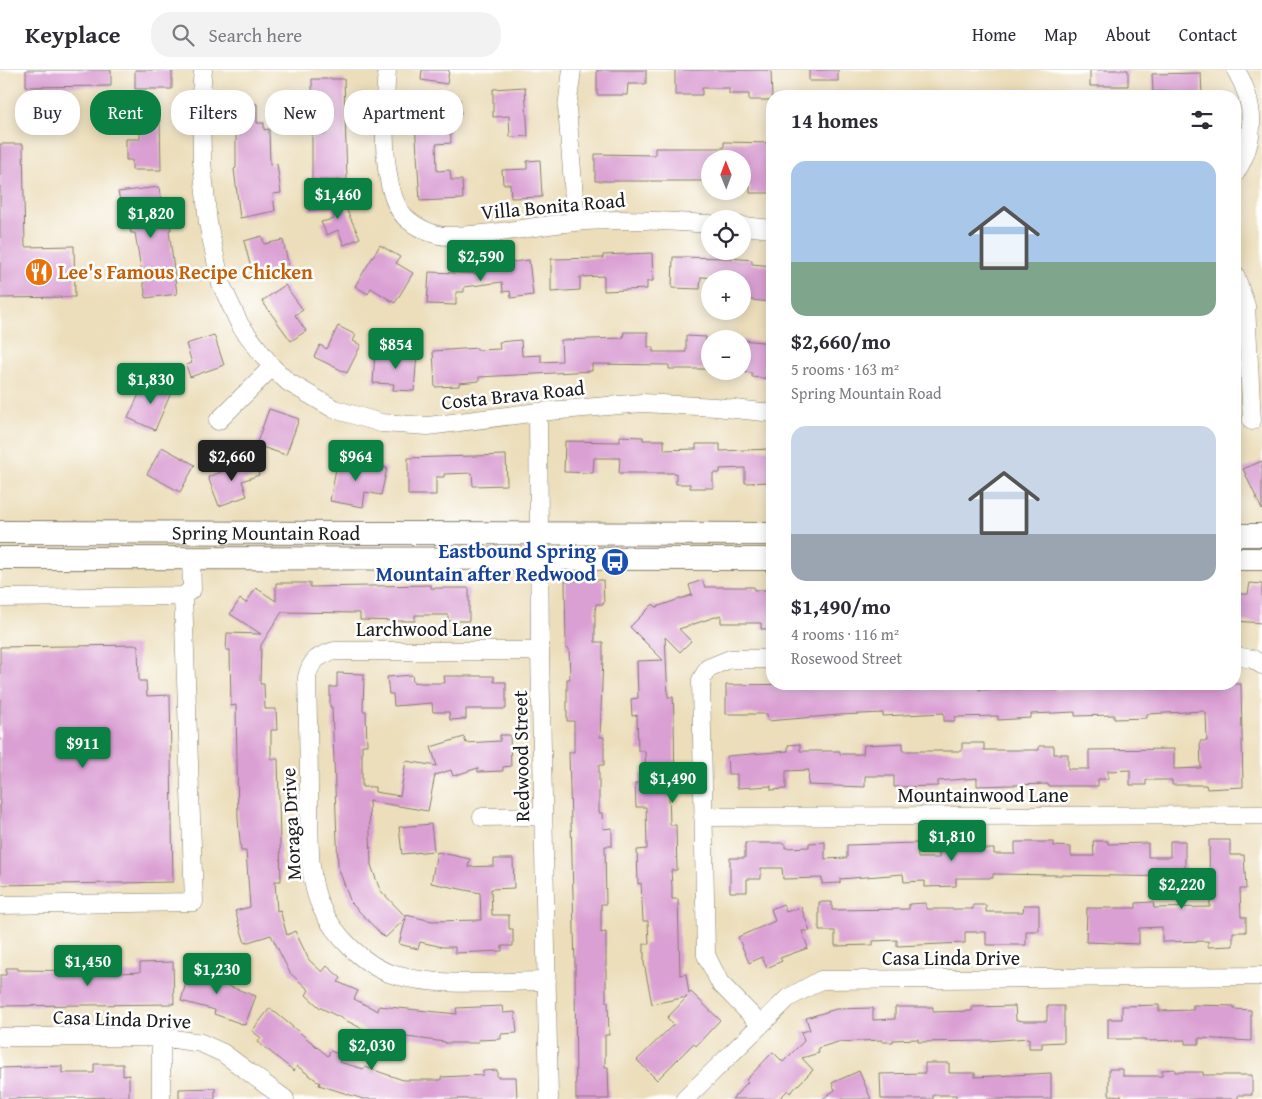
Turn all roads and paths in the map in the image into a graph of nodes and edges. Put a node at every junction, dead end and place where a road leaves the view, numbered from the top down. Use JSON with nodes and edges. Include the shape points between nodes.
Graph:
{"nodes":[{"id":1,"x":203,"y":70,"type":"edge"},
{"id":2,"x":387,"y":70,"type":"edge"},
{"id":3,"x":572,"y":70,"type":"edge"},
{"id":4,"x":1236,"y":70,"type":"edge"},
{"id":5,"x":1257,"y":121,"type":"edge"},
{"id":6,"x":1241,"y":165,"type":"edge"},
{"id":7,"x":576,"y":222,"type":"junction"},
{"id":8,"x":701,"y":223,"type":"edge"},
{"id":9,"x":751,"y":227,"type":"edge"},
{"id":10,"x":766,"y":228,"type":"edge"},
{"id":11,"x":1241,"y":291,"type":"edge"},
{"id":12,"x":272,"y":367,"type":"junction"},
{"id":13,"x":538,"y":412,"type":"junction"},
{"id":14,"x":766,"y":412,"type":"edge"},
{"id":15,"x":218,"y":421,"type":"dead end"},
{"id":16,"x":1252,"y":421,"type":"dead end"},
{"id":17,"x":0,"y":532,"type":"edge"},
{"id":18,"x":90,"y":532,"type":"junction"},
{"id":19,"x":285,"y":532,"type":"junction"},
{"id":20,"x":539,"y":533,"type":"junction"},
{"id":21,"x":766,"y":534,"type":"edge"},
{"id":22,"x":1241,"y":535,"type":"edge"},
{"id":23,"x":1262,"y":535,"type":"edge"},
{"id":24,"x":0,"y":558,"type":"edge"},
{"id":25,"x":50,"y":558,"type":"junction"},
{"id":26,"x":191,"y":558,"type":"junction"},
{"id":27,"x":539,"y":558,"type":"junction"},
{"id":28,"x":766,"y":558,"type":"edge"},
{"id":29,"x":1241,"y":559,"type":"edge"},
{"id":30,"x":1262,"y":559,"type":"edge"},
{"id":31,"x":183,"y":596,"type":"junction"},
{"id":32,"x":0,"y":598,"type":"edge"},
{"id":33,"x":540,"y":651,"type":"junction"},
{"id":34,"x":1241,"y":657,"type":"edge"},
{"id":35,"x":766,"y":659,"type":"edge"},
{"id":36,"x":311,"y":662,"type":"joint"},
{"id":37,"x":1262,"y":665,"type":"edge"},
{"id":38,"x":1262,"y":815,"type":"edge"},
{"id":39,"x":543,"y":816,"type":"junction"},
{"id":40,"x":482,"y":817,"type":"dead end"},
{"id":41,"x":704,"y":817,"type":"junction"},
{"id":42,"x":0,"y":905,"type":"edge"},
{"id":43,"x":1262,"y":976,"type":"edge"},
{"id":44,"x":547,"y":980,"type":"junction"},
{"id":45,"x":761,"y":1025,"type":"junction"},
{"id":46,"x":0,"y":1037,"type":"edge"},
{"id":47,"x":161,"y":1037,"type":"junction"},
{"id":48,"x":161,"y":1099,"type":"edge"},
{"id":49,"x":285,"y":1099,"type":"edge"},
{"id":50,"x":549,"y":1099,"type":"edge"},
{"id":51,"x":685,"y":1099,"type":"edge"}],
"edges":[{"from":1,"to":12,"type":"street","name":"Costa Brava Road","via":[[202,162],[208,223],[221,284],[240,325]]},
{"from":2,"to":7,"type":"street","name":"Villa Bonita Road","via":[[386,167],[392,196],[404,216],[420,228],[448,237]]},
{"from":3,"to":7,"type":"street","via":[[567,106]]},
{"from":4,"to":5,"type":"street","via":[[1247,89]]},
{"from":5,"to":6,"type":"street"},
{"from":7,"to":8,"type":"street","name":"Villa Bonita Road","via":[[647,220]]},
{"from":9,"to":10,"type":"street"},
{"from":11,"to":16,"type":"street","via":[[1246,306]]},
{"from":12,"to":13,"type":"street","name":"Costa Brava Road","via":[[288,382],[334,409],[381,423],[428,426]]},
{"from":12,"to":15,"type":"street"},
{"from":13,"to":14,"type":"street","name":"Costa Brava Road","via":[[642,403]]},
{"from":13,"to":20,"type":"street","name":"Redwood Street"},
{"from":17,"to":18,"type":"main road","name":"Spring Mountain Road"},
{"from":18,"to":19,"type":"main road","name":"Spring Mountain Road"},
{"from":18,"to":25,"type":"main road","via":[[90,544],[60,548]]},
{"from":19,"to":20,"type":"main road","name":"Spring Mountain Road"},
{"from":19,"to":26,"type":"main road","via":[[230,547],[197,549]]},
{"from":20,"to":21,"type":"main road","name":"Spring Mountain Road"},
{"from":20,"to":27,"type":"street","name":"Redwood Street"},
{"from":22,"to":23,"type":"main road"},
{"from":24,"to":25,"type":"main road","name":"Spring Mountain Road"},
{"from":25,"to":26,"type":"main road","name":"Spring Mountain Road"},
{"from":26,"to":27,"type":"main road","name":"Spring Mountain Road"},
{"from":26,"to":31,"type":"street","via":[[192,589]]},
{"from":27,"to":28,"type":"main road","name":"Spring Mountain Road"},
{"from":27,"to":33,"type":"street","name":"Redwood Street"},
{"from":29,"to":30,"type":"main road"},
{"from":31,"to":32,"type":"street"},
{"from":31,"to":42,"type":"street","via":[[194,902]]},
{"from":33,"to":36,"type":"street","name":"Larchwood Lane","via":[[334,651]]},
{"from":33,"to":39,"type":"street","name":"Redwood Street"},
{"from":34,"to":37,"type":"street"},
{"from":35,"to":41,"type":"street","via":[[730,659],[708,668],[701,680]]},
{"from":36,"to":44,"type":"street","name":"Moraga Drive","via":[[307,677],[310,853],[321,908],[344,941],[360,956],[394,975],[435,982]]},
{"from":38,"to":41,"type":"street","name":"Mountainwood Lane"},
{"from":39,"to":40,"type":"street"},
{"from":39,"to":44,"type":"street","name":"Redwood Street"},
{"from":41,"to":45,"type":"street","via":[[706,955],[720,984]]},
{"from":43,"to":45,"type":"street","name":"Casa Linda Drive","via":[[821,980],[788,998]]},
{"from":44,"to":50,"type":"street","name":"Redwood Street"},
{"from":45,"to":51,"type":"street","name":"Casa Linda Drive"},
{"from":46,"to":47,"type":"street","name":"Casa Linda Drive"},
{"from":47,"to":48,"type":"street"},
{"from":47,"to":49,"type":"street","name":"Casa Linda Drive","via":[[201,1043],[223,1053]]}]}
